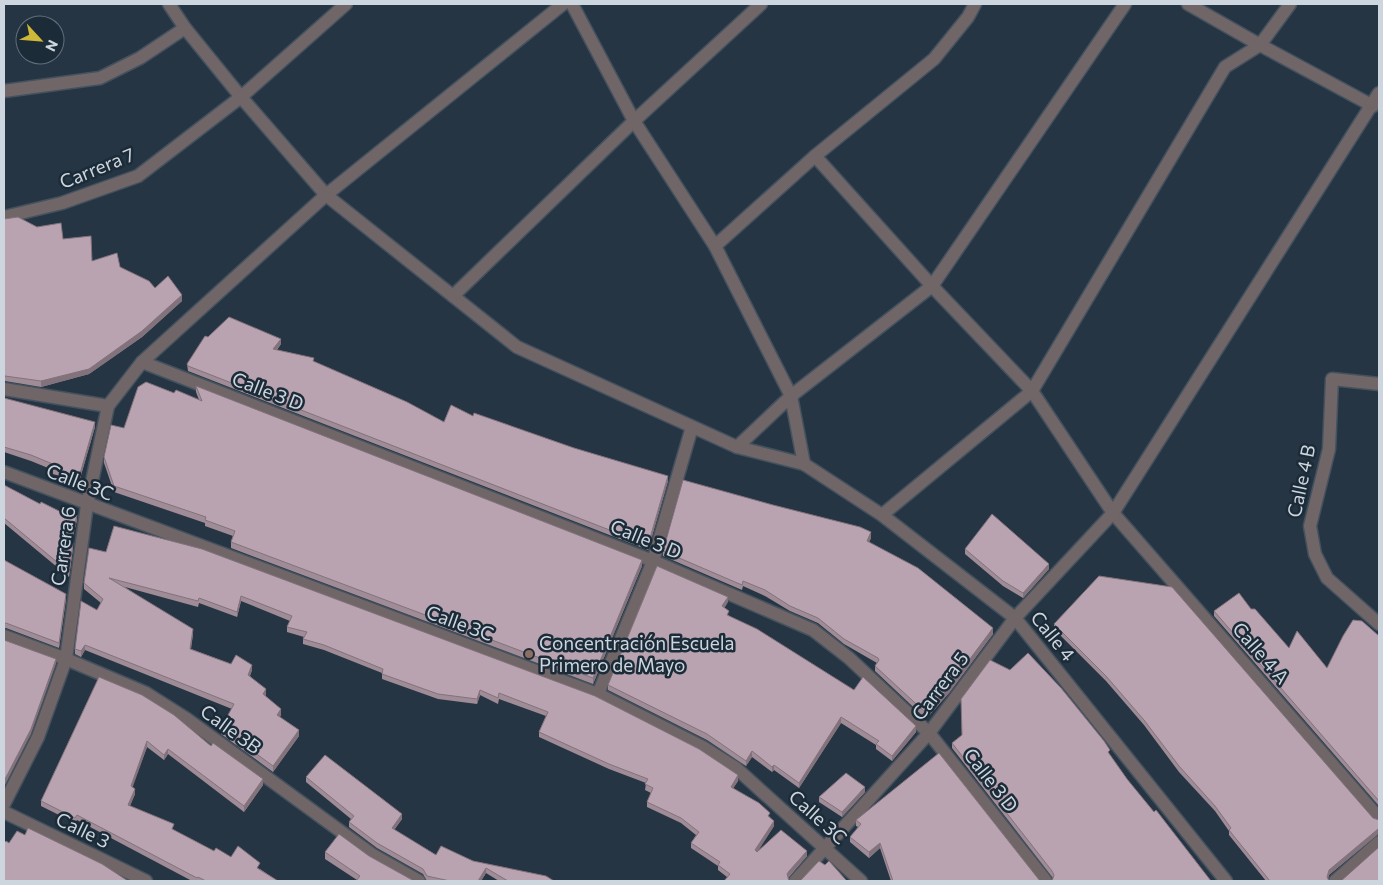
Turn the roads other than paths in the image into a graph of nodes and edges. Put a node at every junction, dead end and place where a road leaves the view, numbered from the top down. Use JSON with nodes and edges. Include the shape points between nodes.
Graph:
{"nodes":[{"id":1,"x":169,"y":4,"type":"edge"},
{"id":2,"x":346,"y":4,"type":"edge"},
{"id":3,"x":563,"y":4,"type":"edge"},
{"id":4,"x":572,"y":4,"type":"edge"},
{"id":5,"x":761,"y":4,"type":"edge"},
{"id":6,"x":975,"y":4,"type":"edge"},
{"id":7,"x":1125,"y":4,"type":"edge"},
{"id":8,"x":1188,"y":4,"type":"edge"},
{"id":9,"x":1290,"y":4,"type":"edge"},
{"id":10,"x":185,"y":28,"type":"junction"},
{"id":11,"x":1260,"y":45,"type":"junction"},
{"id":12,"x":4,"y":91,"type":"edge"},
{"id":13,"x":1379,"y":94,"type":"edge"},
{"id":14,"x":242,"y":97,"type":"junction"},
{"id":15,"x":1373,"y":106,"type":"junction"},
{"id":16,"x":634,"y":121,"type":"junction"},
{"id":17,"x":815,"y":156,"type":"junction"},
{"id":18,"x":326,"y":195,"type":"junction"},
{"id":19,"x":4,"y":217,"type":"edge"},
{"id":20,"x":715,"y":246,"type":"junction"},
{"id":21,"x":932,"y":286,"type":"junction"},
{"id":22,"x":453,"y":296,"type":"junction"},
{"id":23,"x":142,"y":362,"type":"junction"},
{"id":24,"x":1379,"y":384,"type":"edge"},
{"id":25,"x":4,"y":389,"type":"edge"},
{"id":26,"x":1032,"y":391,"type":"junction"},
{"id":27,"x":791,"y":396,"type":"junction"},
{"id":28,"x":108,"y":406,"type":"junction"},
{"id":29,"x":692,"y":427,"type":"junction"},
{"id":30,"x":737,"y":447,"type":"junction"},
{"id":31,"x":804,"y":464,"type":"junction"},
{"id":32,"x":4,"y":472,"type":"edge"},
{"id":33,"x":87,"y":505,"type":"junction"},
{"id":34,"x":1114,"y":513,"type":"junction"},
{"id":35,"x":882,"y":515,"type":"junction"},
{"id":36,"x":653,"y":561,"type":"junction"},
{"id":37,"x":1016,"y":618,"type":"junction"},
{"id":38,"x":1379,"y":624,"type":"edge"},
{"id":39,"x":4,"y":636,"type":"edge"},
{"id":40,"x":66,"y":659,"type":"junction"},
{"id":41,"x":598,"y":694,"type":"junction"},
{"id":42,"x":929,"y":733,"type":"junction"},
{"id":43,"x":4,"y":804,"type":"edge"},
{"id":44,"x":4,"y":812,"type":"edge"},
{"id":45,"x":1379,"y":818,"type":"edge"},
{"id":46,"x":1379,"y":842,"type":"edge"},
{"id":47,"x":825,"y":849,"type":"junction"},
{"id":48,"x":146,"y":881,"type":"edge"},
{"id":49,"x":419,"y":881,"type":"edge"},
{"id":50,"x":795,"y":881,"type":"edge"},
{"id":51,"x":861,"y":881,"type":"edge"},
{"id":52,"x":1046,"y":881,"type":"edge"},
{"id":53,"x":1226,"y":881,"type":"edge"},
{"id":54,"x":1335,"y":881,"type":"edge"}],
"edges":[{"from":1,"to":10,"type":"street","name":"Calle 4"},
{"from":2,"to":14,"type":"street","name":"Carrera 7"},
{"from":3,"to":18,"type":"street","name":"Carrera 6"},
{"from":4,"to":16,"type":"street"},
{"from":5,"to":16,"type":"street"},
{"from":6,"to":17,"type":"street","via":[[934,59]]},
{"from":7,"to":21,"type":"street"},
{"from":8,"to":11,"type":"street"},
{"from":9,"to":11,"type":"street"},
{"from":10,"to":12,"type":"street","via":[[140,58],[100,78]]},
{"from":10,"to":14,"type":"street","name":"Calle 4"},
{"from":11,"to":15,"type":"street"},
{"from":11,"to":26,"type":"street","via":[[1226,67]]},
{"from":13,"to":15,"type":"street","name":"Carrera 5"},
{"from":14,"to":18,"type":"street","name":"Calle 4"},
{"from":14,"to":19,"type":"street","name":"Carrera 7","via":[[138,176],[62,203]]},
{"from":15,"to":34,"type":"street","name":"Carrera 5"},
{"from":16,"to":20,"type":"street"},
{"from":16,"to":22,"type":"street"},
{"from":17,"to":20,"type":"street"},
{"from":17,"to":21,"type":"street","name":"Calle 4 A"},
{"from":18,"to":22,"type":"street","name":"Calle 4"},
{"from":18,"to":23,"type":"street","name":"Carrera 6"},
{"from":20,"to":27,"type":"street"},
{"from":21,"to":26,"type":"street","name":"Calle 4 A"},
{"from":21,"to":27,"type":"street"},
{"from":22,"to":29,"type":"street","name":"Calle 4","via":[[517,347]]},
{"from":23,"to":28,"type":"street","name":"Carrera 6"},
{"from":23,"to":36,"type":"street","name":"Calle 3 D"},
{"from":24,"to":38,"type":"street","name":"Calle 4 B","via":[[1332,379],[1329,449],[1310,526],[1315,554],[1328,578]]},
{"from":25,"to":28,"type":"street"},
{"from":26,"to":34,"type":"street","name":"Calle 4 A"},
{"from":26,"to":35,"type":"street"},
{"from":27,"to":30,"type":"street"},
{"from":27,"to":31,"type":"street"},
{"from":28,"to":33,"type":"street","name":"Carrera 6"},
{"from":29,"to":30,"type":"street","name":"Calle 4"},
{"from":29,"to":36,"type":"street"},
{"from":30,"to":31,"type":"street","name":"Calle 4"},
{"from":31,"to":35,"type":"street","name":"Calle 4"},
{"from":32,"to":33,"type":"street","name":"Calle 3C"},
{"from":33,"to":40,"type":"street","name":"Carrera 6"},
{"from":33,"to":41,"type":"street","name":"Calle 3C"},
{"from":34,"to":37,"type":"street","name":"Carrera 5"},
{"from":34,"to":45,"type":"street","name":"Calle 4 A"},
{"from":35,"to":37,"type":"street","name":"Calle 4"},
{"from":36,"to":41,"type":"street"},
{"from":36,"to":42,"type":"street","name":"Calle 3 D","via":[[813,630],[849,658]]},
{"from":37,"to":42,"type":"street","name":"Carrera 5"},
{"from":37,"to":53,"type":"street","name":"Calle 4"},
{"from":39,"to":40,"type":"street","name":"Calle 3B"},
{"from":40,"to":43,"type":"street","name":"Carrera 6","via":[[38,737]]},
{"from":40,"to":49,"type":"street","name":"Calle 3B","via":[[146,693],[373,855]]},
{"from":41,"to":47,"type":"street","name":"Calle 3C","via":[[703,747],[736,768]]},
{"from":42,"to":47,"type":"street","name":"Carrera 5"},
{"from":42,"to":52,"type":"street","name":"Calle 3 D"},
{"from":44,"to":48,"type":"street","name":"Calle 3"},
{"from":46,"to":54,"type":"street"},
{"from":47,"to":50,"type":"street","name":"Carrera 5"},
{"from":47,"to":51,"type":"street","name":"Calle 3C"}]}
